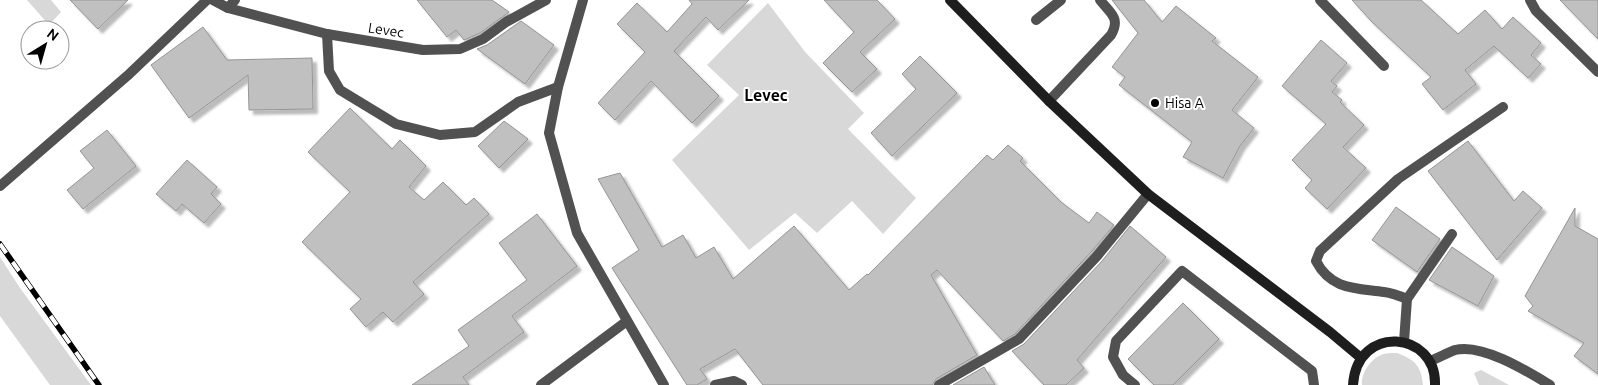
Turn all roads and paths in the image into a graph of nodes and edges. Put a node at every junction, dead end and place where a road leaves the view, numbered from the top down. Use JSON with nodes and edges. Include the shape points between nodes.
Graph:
{"nodes":[{"id":1,"x":207,"y":0,"type":"edge"},
{"id":2,"x":213,"y":0,"type":"edge"},
{"id":3,"x":546,"y":0,"type":"edge"},
{"id":4,"x":583,"y":0,"type":"edge"},
{"id":5,"x":950,"y":0,"type":"edge"},
{"id":6,"x":1061,"y":0,"type":"edge"},
{"id":7,"x":1100,"y":0,"type":"edge"},
{"id":8,"x":1320,"y":0,"type":"edge"},
{"id":9,"x":1530,"y":0,"type":"edge"},
{"id":10,"x":232,"y":4,"type":"edge"},
{"id":11,"x":1036,"y":20,"type":"dead end"},
{"id":12,"x":327,"y":34,"type":"junction"},
{"id":13,"x":1384,"y":66,"type":"dead end"},
{"id":14,"x":1598,"y":72,"type":"edge"},
{"id":15,"x":558,"y":87,"type":"junction"},
{"id":16,"x":1049,"y":101,"type":"junction"},
{"id":17,"x":1503,"y":106,"type":"dead end"},
{"id":18,"x":0,"y":186,"type":"edge"},
{"id":19,"x":1148,"y":194,"type":"junction"},
{"id":20,"x":1452,"y":234,"type":"dead end"},
{"id":21,"x":1407,"y":298,"type":"junction"},
{"id":22,"x":626,"y":321,"type":"junction"},
{"id":23,"x":1404,"y":342,"type":"junction"},
{"id":24,"x":1360,"y":358,"type":"junction"},
{"id":25,"x":1430,"y":361,"type":"junction"},
{"id":26,"x":541,"y":385,"type":"edge"},
{"id":27,"x":664,"y":385,"type":"edge"},
{"id":28,"x":715,"y":385,"type":"edge"},
{"id":29,"x":742,"y":385,"type":"edge"},
{"id":30,"x":939,"y":385,"type":"edge"},
{"id":31,"x":1135,"y":385,"type":"edge"},
{"id":32,"x":1314,"y":385,"type":"edge"},
{"id":33,"x":1353,"y":385,"type":"edge"},
{"id":34,"x":1434,"y":385,"type":"edge"},
{"id":35,"x":1550,"y":385,"type":"edge"}],
"edges":[{"from":1,"to":18,"type":"street","via":[[127,76]]},
{"from":2,"to":10,"type":"street","name":"Levec"},
{"from":3,"to":12,"type":"street","name":"Levec","via":[[483,39],[460,49],[422,50]]},
{"from":4,"to":15,"type":"street"},
{"from":5,"to":16,"type":"main road"},
{"from":6,"to":11,"type":"street"},
{"from":7,"to":16,"type":"street","via":[[1116,19],[1116,26]]},
{"from":8,"to":13,"type":"street"},
{"from":9,"to":14,"type":"street","via":[[1536,11]]},
{"from":10,"to":12,"type":"street","name":"Levec"},
{"from":12,"to":15,"type":"street","via":[[329,71],[340,90],[396,124],[440,135],[475,132],[518,102]]},
{"from":15,"to":22,"type":"street","via":[[549,133],[577,233]]},
{"from":16,"to":19,"type":"main road"},
{"from":17,"to":21,"type":"street","via":[[1398,179],[1320,251],[1316,261],[1322,273],[1332,281]]},
{"from":19,"to":24,"type":"main road"},
{"from":19,"to":30,"type":"street","via":[[1097,256],[1019,339]]},
{"from":20,"to":21,"type":"street"},
{"from":21,"to":23,"type":"street"},
{"from":22,"to":26,"type":"street"},
{"from":22,"to":27,"type":"street"},
{"from":23,"to":24,"type":"main road","via":[[1388,341],[1372,347]]},
{"from":23,"to":25,"type":"main road"},
{"from":24,"to":33,"type":"main road"},
{"from":25,"to":34,"type":"main road"},
{"from":25,"to":35,"type":"street","via":[[1456,350],[1481,350],[1527,370]]},
{"from":28,"to":29,"type":"street","via":[[734,381]]},
{"from":31,"to":32,"type":"street","via":[[1123,375],[1113,357],[1116,341],[1182,271],[1312,371]]}]}
